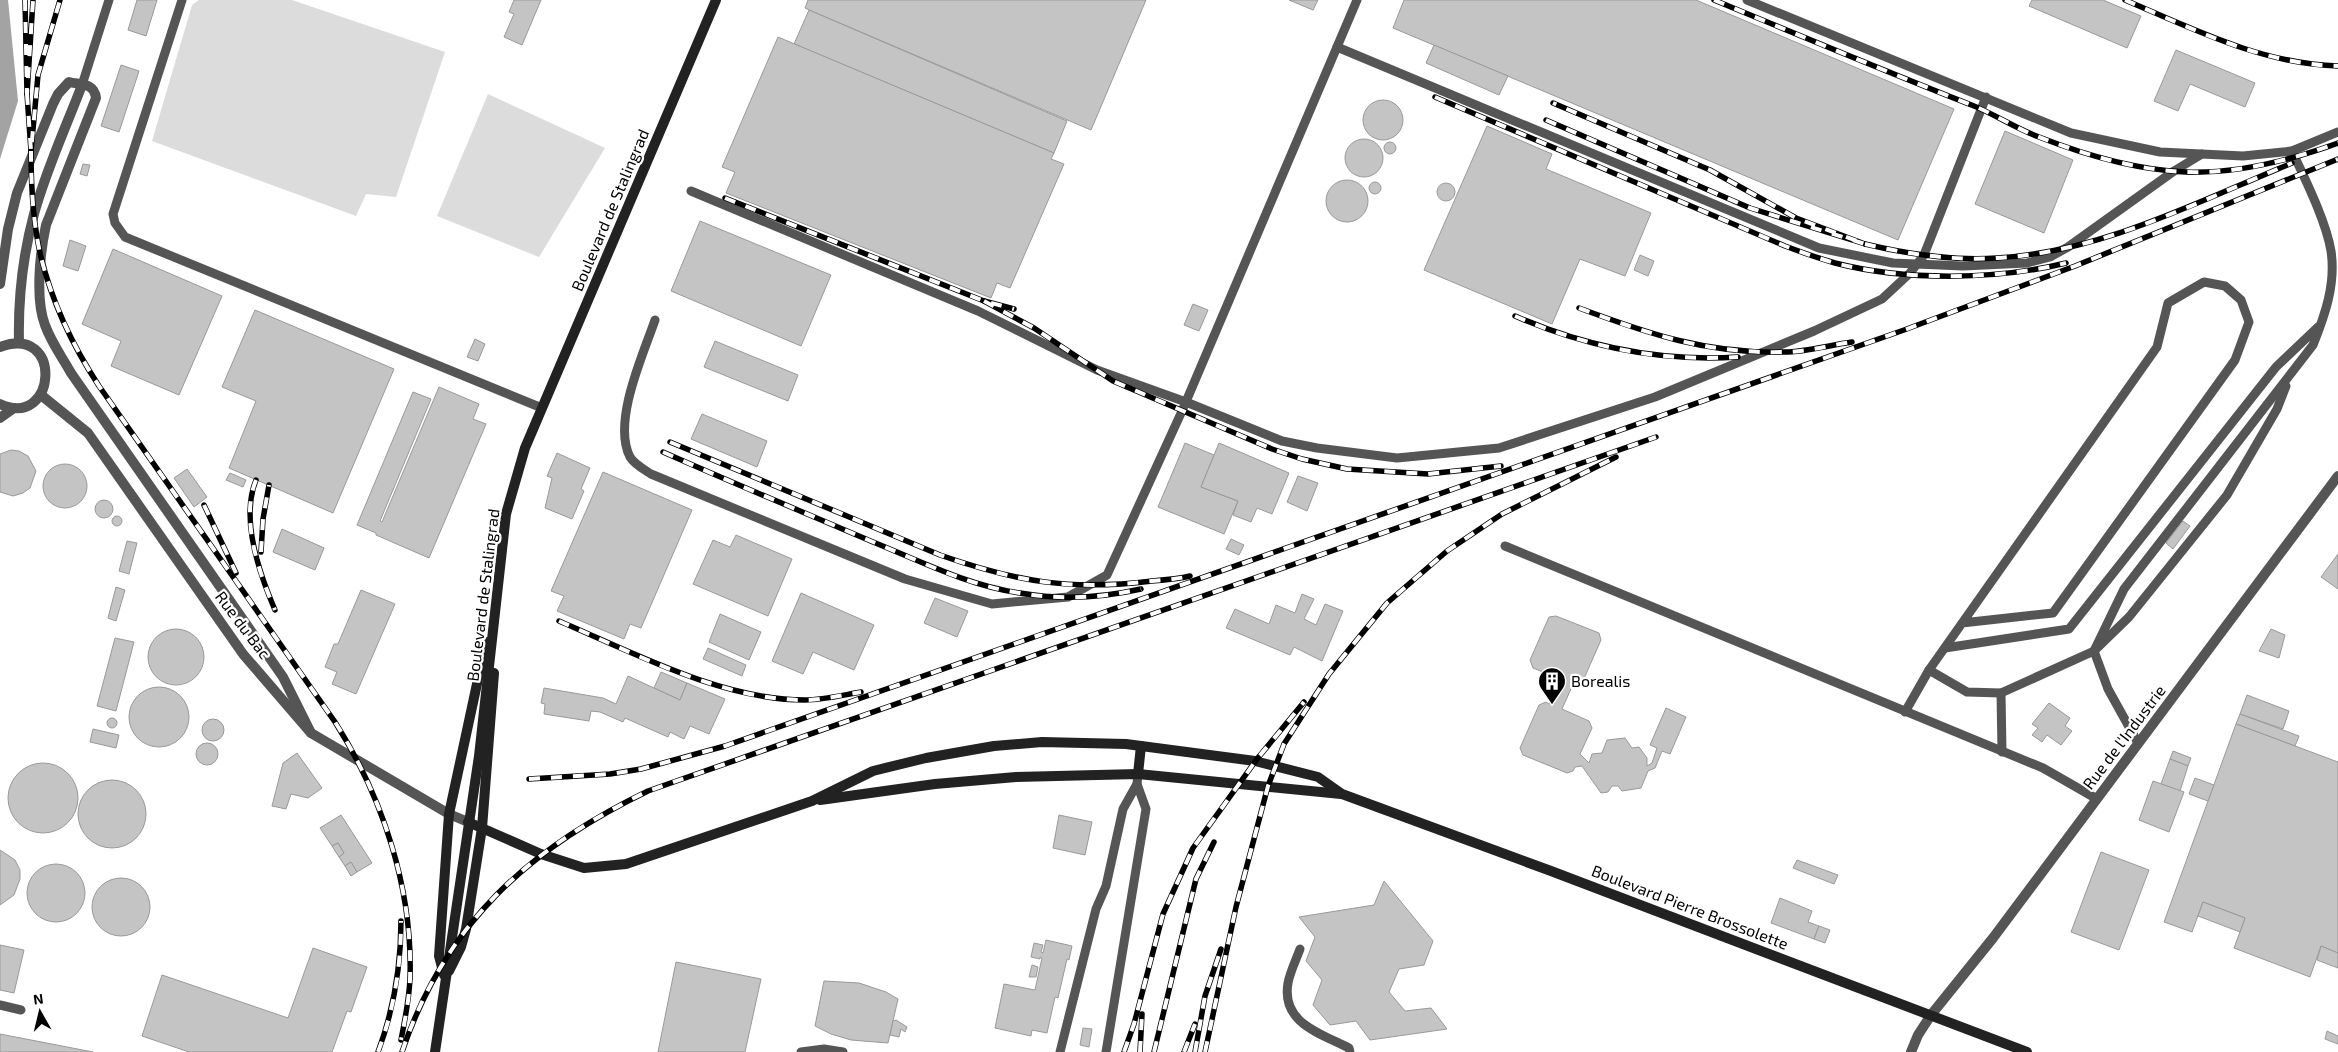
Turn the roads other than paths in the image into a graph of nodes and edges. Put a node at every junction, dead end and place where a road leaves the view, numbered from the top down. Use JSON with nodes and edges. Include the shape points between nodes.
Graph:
{"nodes":[{"id":1,"x":109,"y":0,"type":"edge"},
{"id":2,"x":182,"y":0,"type":"edge"},
{"id":3,"x":716,"y":0,"type":"edge"},
{"id":4,"x":1356,"y":0,"type":"edge"},
{"id":5,"x":1748,"y":0,"type":"edge"},
{"id":6,"x":1337,"y":47,"type":"junction"},
{"id":7,"x":82,"y":84,"type":"junction"},
{"id":8,"x":1986,"y":97,"type":"junction"},
{"id":9,"x":2338,"y":132,"type":"edge"},
{"id":10,"x":2292,"y":151,"type":"junction"},
{"id":11,"x":2202,"y":154,"type":"junction"},
{"id":12,"x":691,"y":190,"type":"dead end"},
{"id":13,"x":1917,"y":264,"type":"junction"},
{"id":14,"x":0,"y":284,"type":"edge"},
{"id":15,"x":655,"y":320,"type":"dead end"},
{"id":16,"x":2322,"y":324,"type":"junction"},
{"id":17,"x":19,"y":344,"type":"junction"},
{"id":18,"x":0,"y":347,"type":"edge"},
{"id":19,"x":2290,"y":376,"type":"junction"},
{"id":20,"x":41,"y":395,"type":"junction"},
{"id":21,"x":1186,"y":402,"type":"junction"},
{"id":22,"x":0,"y":404,"type":"edge"},
{"id":23,"x":14,"y":408,"type":"junction"},
{"id":24,"x":542,"y":408,"type":"junction"},
{"id":25,"x":0,"y":418,"type":"edge"},
{"id":26,"x":2338,"y":476,"type":"edge"},
{"id":27,"x":1505,"y":546,"type":"dead end"},
{"id":28,"x":497,"y":597,"type":"junction"},
{"id":29,"x":1962,"y":624,"type":"junction"},
{"id":30,"x":1945,"y":648,"type":"junction"},
{"id":31,"x":2094,"y":651,"type":"junction"},
{"id":32,"x":1929,"y":670,"type":"junction"},
{"id":33,"x":2001,"y":693,"type":"junction"},
{"id":34,"x":1906,"y":712,"type":"junction"},
{"id":35,"x":311,"y":733,"type":"junction"},
{"id":36,"x":2138,"y":743,"type":"junction"},
{"id":37,"x":1141,"y":746,"type":"junction"},
{"id":38,"x":2002,"y":752,"type":"junction"},
{"id":39,"x":1138,"y":779,"type":"junction"},
{"id":40,"x":1342,"y":794,"type":"junction"},
{"id":41,"x":2096,"y":799,"type":"junction"},
{"id":42,"x":812,"y":801,"type":"junction"},
{"id":43,"x":449,"y":814,"type":"junction"},
{"id":44,"x":468,"y":822,"type":"junction"},
{"id":45,"x":482,"y":828,"type":"junction"},
{"id":46,"x":1300,"y":949,"type":"dead end"},
{"id":47,"x":445,"y":979,"type":"junction"},
{"id":48,"x":0,"y":1005,"type":"edge"},
{"id":49,"x":22,"y":1010,"type":"dead end"},
{"id":50,"x":1931,"y":1015,"type":"junction"},
{"id":51,"x":435,"y":1052,"type":"edge"},
{"id":52,"x":801,"y":1052,"type":"edge"},
{"id":53,"x":843,"y":1052,"type":"edge"},
{"id":54,"x":1060,"y":1052,"type":"edge"},
{"id":55,"x":1106,"y":1052,"type":"edge"},
{"id":56,"x":1350,"y":1052,"type":"edge"},
{"id":57,"x":1911,"y":1052,"type":"edge"},
{"id":58,"x":2027,"y":1052,"type":"edge"}],
"edges":[{"from":1,"to":7,"type":"lane"},
{"from":2,"to":24,"type":"lane","via":[[113,214],[125,237]]},
{"from":3,"to":24,"type":"main road","name":"Boulevard de Stalingrad"},
{"from":4,"to":6,"type":"lane"},
{"from":5,"to":8,"type":"lane"},
{"from":6,"to":13,"type":"lane","via":[[1819,248],[1893,263]]},
{"from":6,"to":21,"type":"lane"},
{"from":7,"to":14,"type":"street","via":[[70,82],[58,94],[34,149],[17,193]]},
{"from":7,"to":17,"type":"street","via":[[34,213],[18,320]]},
{"from":7,"to":35,"type":"street","via":[[91,86],[96,98],[44,232],[40,283],[45,326],[71,373],[283,676]]},
{"from":8,"to":11,"type":"lane","via":[[2071,133],[2160,152]]},
{"from":8,"to":13,"type":"lane","via":[[1924,255]]},
{"from":9,"to":10,"type":"lane"},
{"from":10,"to":11,"type":"lane","via":[[2243,156]]},
{"from":10,"to":16,"type":"lane","via":[[2319,212],[2331,251],[2332,281]]},
{"from":11,"to":13,"type":"lane","via":[[2050,257],[2027,263]]},
{"from":12,"to":21,"type":"lane","via":[[978,311],[1097,370]]},
{"from":13,"to":21,"type":"lane","via":[[1882,299],[1814,331],[1655,397],[1499,448],[1397,458],[1317,448],[1282,441]]},
{"from":15,"to":21,"type":"lane","via":[[632,389],[625,425],[625,442],[631,459],[651,474],[904,579],[992,604],[1068,596],[1107,575]]},
{"from":16,"to":19,"type":"lane","via":[[2313,345]]},
{"from":16,"to":30,"type":"lane","via":[[2276,367],[2069,629]]},
{"from":17,"to":18,"type":"street"},
{"from":17,"to":20,"type":"street","via":[[34,350],[45,363],[47,379]]},
{"from":19,"to":31,"type":"lane","via":[[2124,589]]},
{"from":19,"to":31,"type":"lane","via":[[2276,409],[2227,495],[2129,617]]},
{"from":20,"to":23,"type":"street","via":[[24,406]]},
{"from":20,"to":35,"type":"street","name":"Rue du Bac","via":[[88,433],[243,654]]},
{"from":22,"to":23,"type":"street"},
{"from":23,"to":25,"type":"street"},
{"from":24,"to":28,"type":"main road","name":"Boulevard de Stalingrad","via":[[525,448],[506,514]]},
{"from":26,"to":36,"type":"street","name":"Rue de l'Industrie"},
{"from":27,"to":34,"type":"lane"},
{"from":28,"to":43,"type":"main road"},
{"from":28,"to":44,"type":"main road","name":"Boulevard de Stalingrad"},
{"from":28,"to":45,"type":"main road","via":[[493,702]]},
{"from":29,"to":29,"type":"lane","via":[[2157,347],[2168,303],[2204,282],[2225,286],[2241,300],[2249,322],[2235,360],[2053,613]]},
{"from":29,"to":30,"type":"lane"},
{"from":30,"to":32,"type":"lane"},
{"from":31,"to":33,"type":"lane"},
{"from":31,"to":36,"type":"lane","via":[[2108,689]]},
{"from":32,"to":33,"type":"lane","via":[[1967,692]]},
{"from":32,"to":34,"type":"lane"},
{"from":33,"to":38,"type":"lane"},
{"from":34,"to":38,"type":"lane"},
{"from":35,"to":43,"type":"street","name":"Rue du Bac"},
{"from":36,"to":41,"type":"street","name":"Rue de l'Industrie"},
{"from":37,"to":39,"type":"main road"},
{"from":37,"to":40,"type":"main road","name":"Boulevard Pierre Brossolette","via":[[1276,765],[1318,777]]},
{"from":37,"to":42,"type":"main road","name":"Boulevard Pierre Brossolette","via":[[1042,742],[994,746],[926,758],[873,772]]},
{"from":38,"to":41,"type":"lane","via":[[2042,768]]},
{"from":39,"to":40,"type":"main road","name":"Boulevard Pierre Brossolette"},
{"from":39,"to":42,"type":"main road","name":"Boulevard Pierre Brossolette","via":[[1016,777],[934,784]]},
{"from":39,"to":54,"type":"lane","via":[[1123,808],[1106,886],[1096,909]]},
{"from":39,"to":55,"type":"lane","via":[[1146,809]]},
{"from":40,"to":50,"type":"main road","name":"Boulevard Pierre Brossolette"},
{"from":41,"to":50,"type":"street","name":"Rue de l'Industrie","via":[[1993,938]]},
{"from":42,"to":45,"type":"main road","name":"Boulevard Pierre Brossolette","via":[[626,864],[584,868],[541,854]]},
{"from":43,"to":44,"type":"street","name":"Rue du Bac"},
{"from":43,"to":47,"type":"main road","via":[[438,956]]},
{"from":44,"to":45,"type":"main road","name":"Boulevard Pierre Brossolette"},
{"from":44,"to":47,"type":"main road","name":"Boulevard de Stalingrad"},
{"from":45,"to":47,"type":"main road","via":[[466,929]]},
{"from":46,"to":56,"type":"lane","via":[[1288,981],[1290,1010],[1305,1026],[1349,1048]]},
{"from":47,"to":51,"type":"main road","name":"Boulevard de Stalingrad"},
{"from":48,"to":49,"type":"lane"},
{"from":50,"to":57,"type":"street","name":"Rue de l'Industrie"},
{"from":50,"to":58,"type":"main road","name":"Boulevard Pierre Brossolette"},
{"from":52,"to":53,"type":"lane","via":[[824,1049]]}]}
